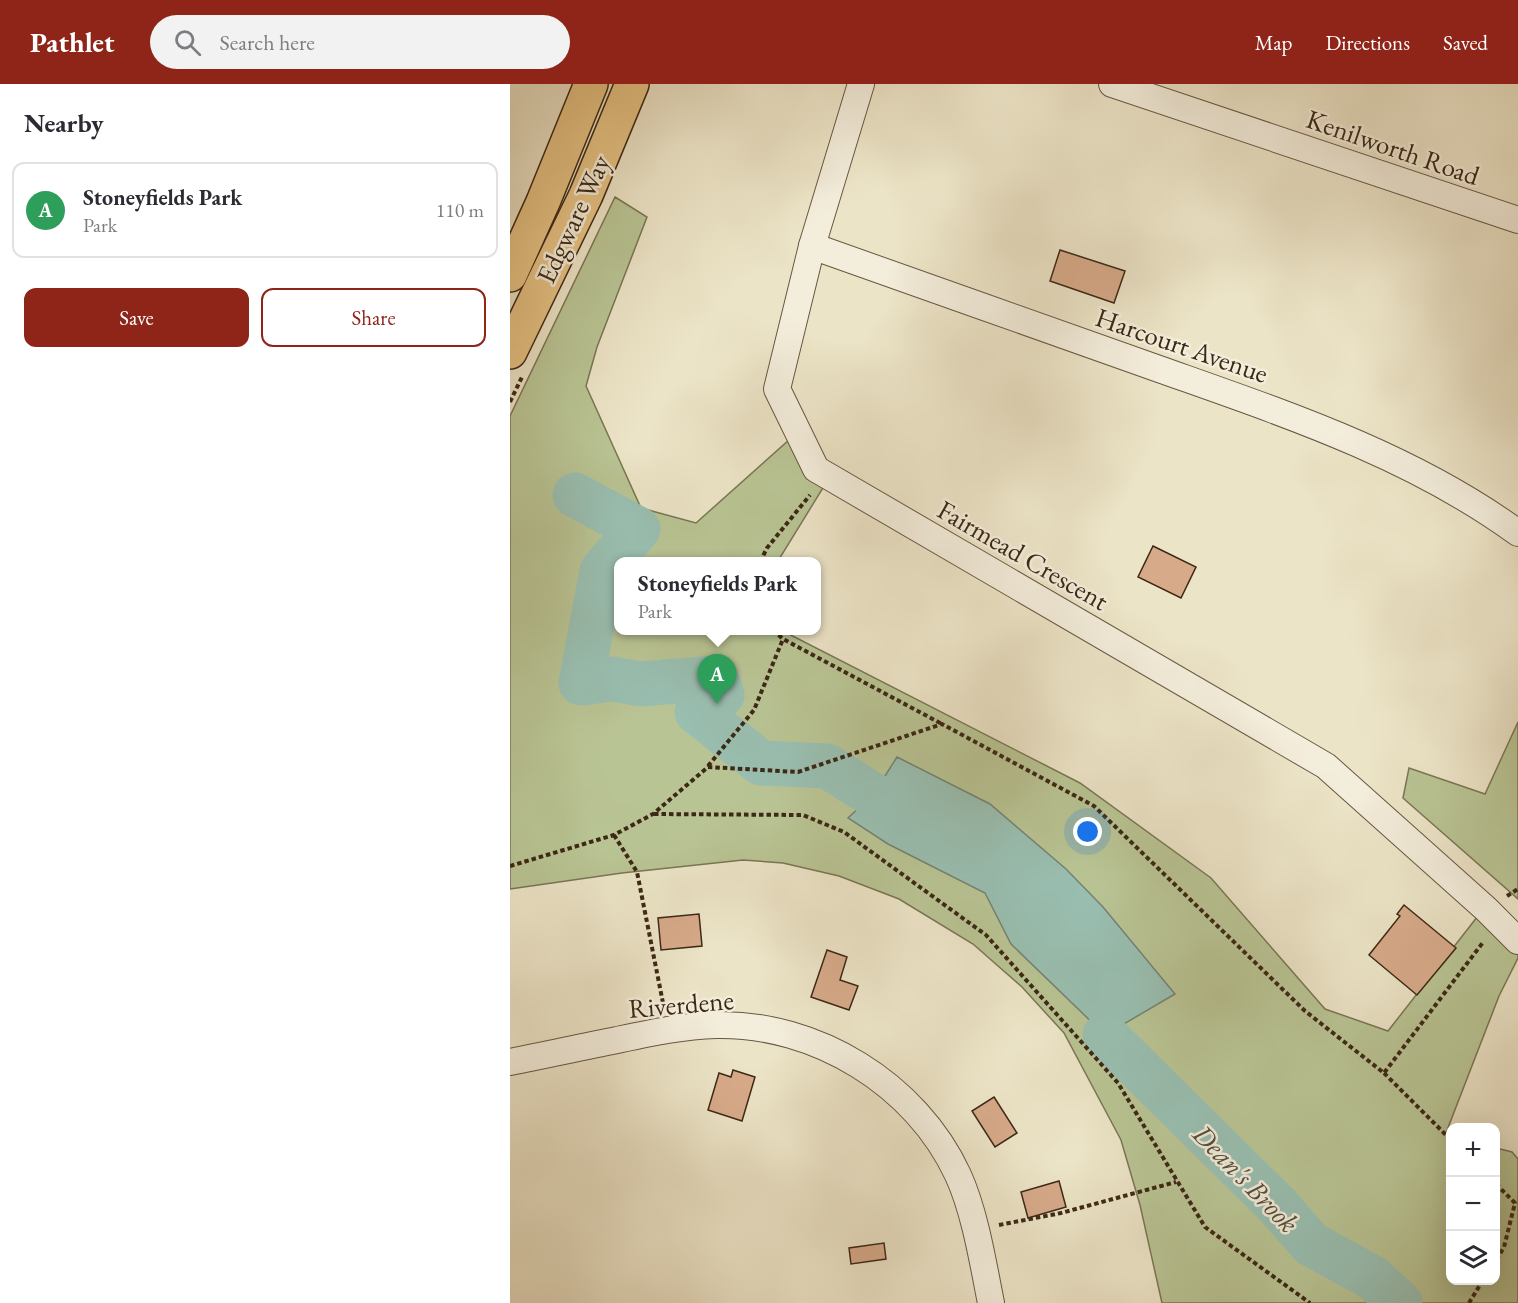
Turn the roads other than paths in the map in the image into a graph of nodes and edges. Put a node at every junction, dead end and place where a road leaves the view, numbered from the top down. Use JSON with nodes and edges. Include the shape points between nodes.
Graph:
{"nodes":[{"id":1,"x":591,"y":84,"type":"edge"},
{"id":2,"x":632,"y":84,"type":"edge"},
{"id":3,"x":861,"y":84,"type":"edge"},
{"id":4,"x":1112,"y":84,"type":"edge"},
{"id":5,"x":1518,"y":220,"type":"edge"},
{"id":6,"x":812,"y":246,"type":"junction"},
{"id":7,"x":510,"y":275,"type":"edge"},
{"id":8,"x":510,"y":352,"type":"edge"},
{"id":9,"x":1518,"y":533,"type":"edge"},
{"id":10,"x":1518,"y":941,"type":"edge"},
{"id":11,"x":510,"y":1062,"type":"edge"},
{"id":12,"x":991,"y":1303,"type":"edge"}],
"edges":[{"from":1,"to":7,"type":"highway","name":"Edgware Way"},
{"from":2,"to":8,"type":"highway","name":"Edgware Way","via":[[586,195]]},
{"from":3,"to":6,"type":"street","name":"Fairmead Crescent"},
{"from":4,"to":5,"type":"street","name":"Kenilworth Road"},
{"from":6,"to":9,"type":"street","name":"Harcourt Avenue","via":[[1295,418],[1387,456],[1487,510]]},
{"from":6,"to":10,"type":"street","name":"Fairmead Crescent","via":[[777,389],[816,469],[1326,766]]},
{"from":11,"to":12,"type":"street","name":"Riverdene","via":[[668,1029],[717,1025],[801,1038],[840,1054],[879,1078],[909,1105],[936,1139],[958,1176],[975,1229]]}]}
